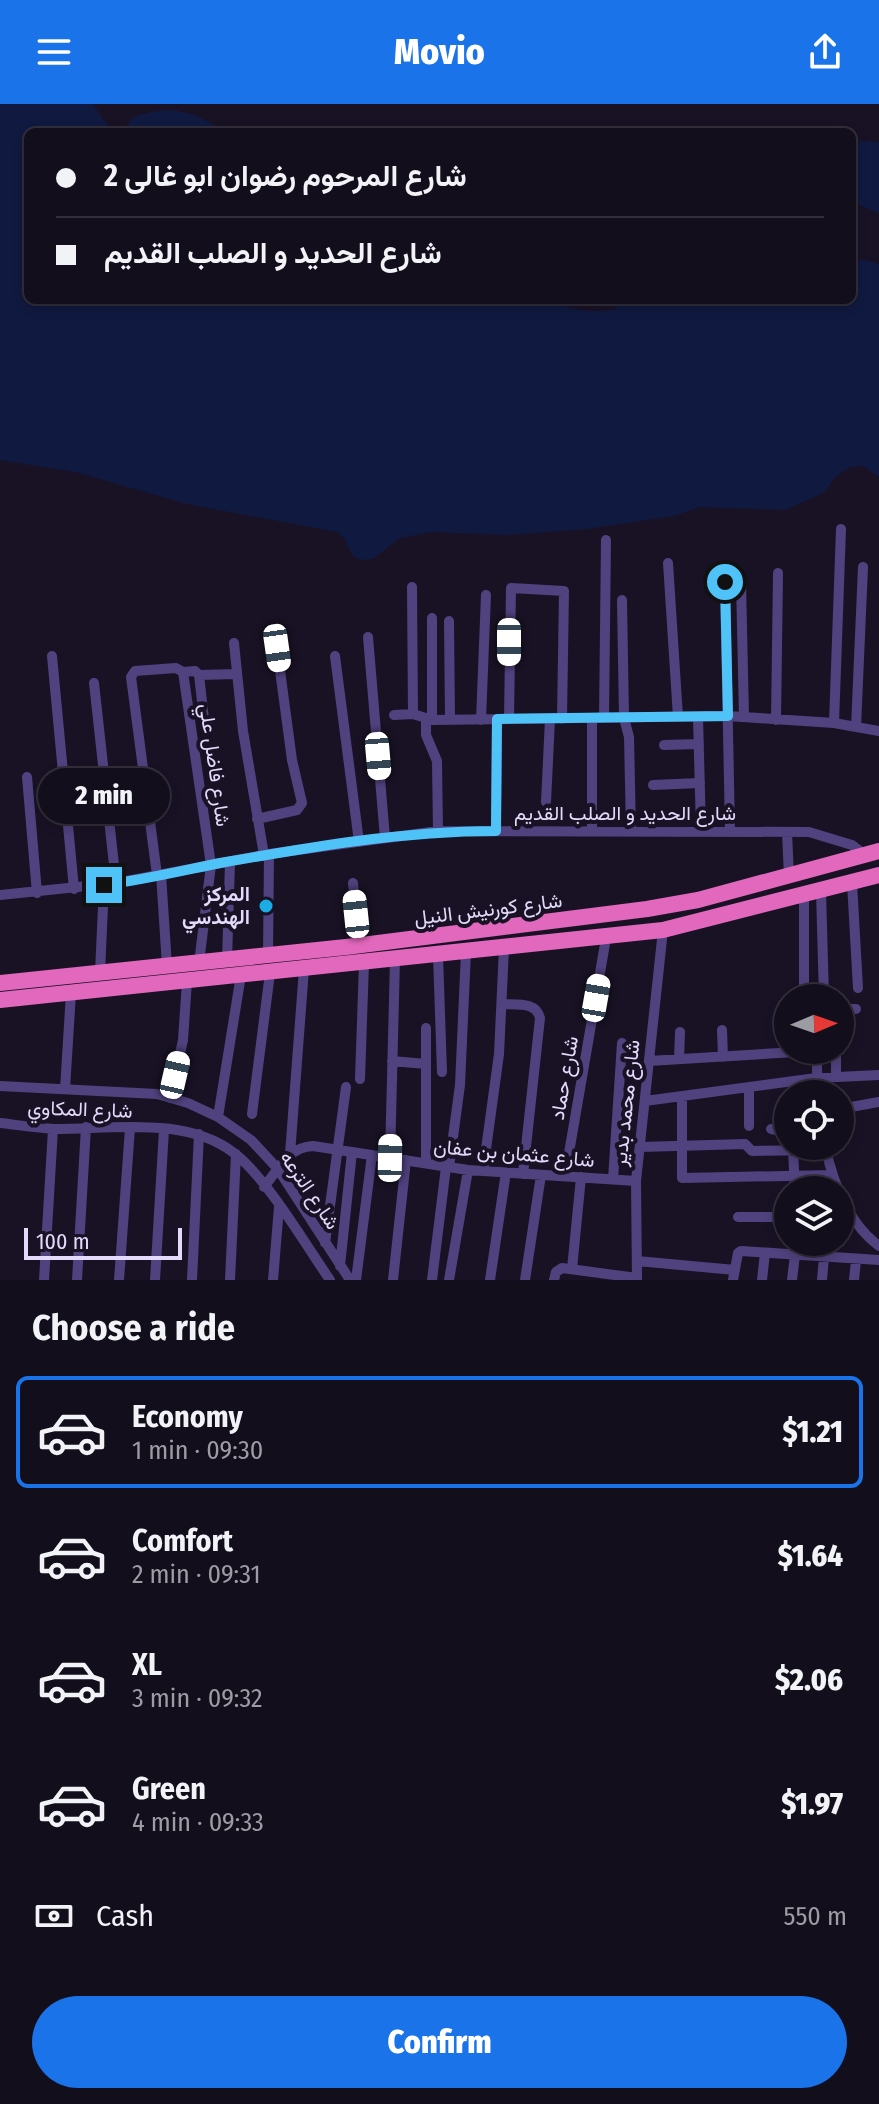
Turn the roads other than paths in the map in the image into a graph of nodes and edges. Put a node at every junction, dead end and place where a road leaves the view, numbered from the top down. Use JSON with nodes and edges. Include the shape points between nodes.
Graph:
{"nodes":[{"id":1,"x":841,"y":529,"type":"dead end"},
{"id":2,"x":606,"y":540,"type":"dead end"},
{"id":3,"x":668,"y":563,"type":"dead end"},
{"id":4,"x":863,"y":567,"type":"dead end"},
{"id":5,"x":778,"y":573,"type":"dead end"},
{"id":6,"x":725,"y":582,"type":"dead end"},
{"id":7,"x":741,"y":582,"type":"dead end"},
{"id":8,"x":412,"y":587,"type":"dead end"},
{"id":9,"x":486,"y":595,"type":"dead end"},
{"id":10,"x":622,"y":600,"type":"dead end"},
{"id":11,"x":432,"y":618,"type":"dead end"},
{"id":12,"x":449,"y":621,"type":"dead end"},
{"id":13,"x":368,"y":637,"type":"dead end"},
{"id":14,"x":234,"y":643,"type":"dead end"},
{"id":15,"x":277,"y":648,"type":"dead end"},
{"id":16,"x":52,"y":656,"type":"dead end"},
{"id":17,"x":335,"y":656,"type":"dead end"},
{"id":18,"x":183,"y":672,"type":"junction"},
{"id":19,"x":237,"y":674,"type":"junction"},
{"id":20,"x":199,"y":675,"type":"junction"},
{"id":21,"x":94,"y":683,"type":"dead end"},
{"id":22,"x":413,"y":714,"type":"junction"},
{"id":23,"x":394,"y":715,"type":"dead end"},
{"id":24,"x":728,"y":716,"type":"junction"},
{"id":25,"x":678,"y":717,"type":"junction"},
{"id":26,"x":698,"y":717,"type":"junction"},
{"id":27,"x":744,"y":717,"type":"junction"},
{"id":28,"x":598,"y":718,"type":"junction"},
{"id":29,"x":624,"y":718,"type":"junction"},
{"id":30,"x":429,"y":719,"type":"junction"},
{"id":31,"x":503,"y":719,"type":"junction"},
{"id":32,"x":556,"y":719,"type":"junction"},
{"id":33,"x":450,"y":720,"type":"junction"},
{"id":34,"x":481,"y":720,"type":"junction"},
{"id":35,"x":776,"y":720,"type":"junction"},
{"id":36,"x":834,"y":723,"type":"junction"},
{"id":37,"x":856,"y":727,"type":"junction"},
{"id":38,"x":205,"y":728,"type":"dead end"},
{"id":39,"x":879,"y":731,"type":"edge"},
{"id":40,"x":699,"y":744,"type":"junction"},
{"id":41,"x":664,"y":745,"type":"dead end"},
{"id":42,"x":27,"y":777,"type":"dead end"},
{"id":43,"x":700,"y":783,"type":"junction"},
{"id":44,"x":653,"y":785,"type":"dead end"},
{"id":45,"x":546,"y":802,"type":"dead end"},
{"id":46,"x":257,"y":819,"type":"junction"},
{"id":47,"x":438,"y":831,"type":"junction"},
{"id":48,"x":496,"y":831,"type":"junction"},
{"id":49,"x":592,"y":831,"type":"junction"},
{"id":50,"x":631,"y":831,"type":"junction"},
{"id":51,"x":701,"y":831,"type":"junction"},
{"id":52,"x":730,"y":831,"type":"junction"},
{"id":53,"x":787,"y":832,"type":"junction"},
{"id":54,"x":385,"y":838,"type":"junction"},
{"id":55,"x":359,"y":842,"type":"junction"},
{"id":56,"x":872,"y":853,"type":"edge"},
{"id":57,"x":266,"y":855,"type":"junction"},
{"id":58,"x":230,"y":862,"type":"junction"},
{"id":59,"x":211,"y":865,"type":"junction"},
{"id":60,"x":159,"y":875,"type":"junction"},
{"id":61,"x":879,"y":875,"type":"edge"},
{"id":62,"x":789,"y":878,"type":"junction"},
{"id":63,"x":116,"y":883,"type":"junction"},
{"id":64,"x":353,"y":883,"type":"dead end"},
{"id":65,"x":852,"y":883,"type":"junction"},
{"id":66,"x":104,"y":885,"type":"junction"},
{"id":67,"x":74,"y":889,"type":"junction"},
{"id":68,"x":821,"y":891,"type":"junction"},
{"id":69,"x":37,"y":893,"type":"junction"},
{"id":70,"x":0,"y":895,"type":"edge"},
{"id":71,"x":804,"y":896,"type":"junction"},
{"id":72,"x":663,"y":930,"type":"junction"},
{"id":73,"x":606,"y":938,"type":"junction"},
{"id":74,"x":352,"y":946,"type":"junction"},
{"id":75,"x":504,"y":948,"type":"junction"},
{"id":76,"x":466,"y":952,"type":"junction"},
{"id":77,"x":268,"y":955,"type":"junction"},
{"id":78,"x":438,"y":955,"type":"junction"},
{"id":79,"x":395,"y":959,"type":"junction"},
{"id":80,"x":227,"y":960,"type":"junction"},
{"id":81,"x":199,"y":963,"type":"junction"},
{"id":82,"x":356,"y":964,"type":"junction"},
{"id":83,"x":167,"y":966,"type":"junction"},
{"id":84,"x":304,"y":969,"type":"junction"},
{"id":85,"x":100,"y":972,"type":"junction"},
{"id":86,"x":270,"y":973,"type":"junction"},
{"id":87,"x":241,"y":975,"type":"junction"},
{"id":88,"x":187,"y":981,"type":"junction"},
{"id":89,"x":0,"y":983,"type":"edge"},
{"id":90,"x":804,"y":984,"type":"edge"},
{"id":91,"x":824,"y":984,"type":"edge"},
{"id":92,"x":858,"y":988,"type":"dead end"},
{"id":93,"x":71,"y":993,"type":"junction"},
{"id":94,"x":0,"y":1000,"type":"edge"},
{"id":95,"x":502,"y":1004,"type":"junction"},
{"id":96,"x":426,"y":1028,"type":"dead end"},
{"id":97,"x":722,"y":1030,"type":"dead end"},
{"id":98,"x":680,"y":1032,"type":"dead end"},
{"id":99,"x":622,"y":1043,"type":"dead end"},
{"id":100,"x":723,"y":1057,"type":"junction"},
{"id":101,"x":679,"y":1059,"type":"junction"},
{"id":102,"x":392,"y":1061,"type":"junction"},
{"id":103,"x":649,"y":1061,"type":"junction"},
{"id":104,"x":426,"y":1064,"type":"junction"},
{"id":105,"x":836,"y":1064,"type":"edge"},
{"id":106,"x":442,"y":1072,"type":"dead end"},
{"id":107,"x":879,"y":1075,"type":"edge"},
{"id":108,"x":836,"y":1077,"type":"junction"},
{"id":109,"x":816,"y":1078,"type":"junction"},
{"id":110,"x":360,"y":1079,"type":"dead end"},
{"id":111,"x":0,"y":1086,"type":"edge"},
{"id":112,"x":346,"y":1087,"type":"dead end"},
{"id":113,"x":749,"y":1087,"type":"junction"},
{"id":114,"x":65,"y":1089,"type":"junction"},
{"id":115,"x":682,"y":1096,"type":"junction"},
{"id":116,"x":170,"y":1098,"type":"junction"},
{"id":117,"x":645,"y":1101,"type":"junction"},
{"id":118,"x":879,"y":1102,"type":"edge"},
{"id":119,"x":854,"y":1106,"type":"edge"},
{"id":120,"x":252,"y":1114,"type":"dead end"},
{"id":121,"x":218,"y":1117,"type":"junction"},
{"id":122,"x":0,"y":1123,"type":"edge"},
{"id":123,"x":749,"y":1126,"type":"dead end"},
{"id":124,"x":86,"y":1127,"type":"junction"},
{"id":125,"x":130,"y":1128,"type":"junction"},
{"id":126,"x":53,"y":1129,"type":"junction"},
{"id":127,"x":771,"y":1129,"type":"dead end"},
{"id":128,"x":164,"y":1130,"type":"junction"},
{"id":129,"x":774,"y":1130,"type":"edge"},
{"id":130,"x":199,"y":1134,"type":"junction"},
{"id":131,"x":682,"y":1146,"type":"junction"},
{"id":132,"x":640,"y":1147,"type":"junction"},
{"id":133,"x":339,"y":1150,"type":"junction"},
{"id":134,"x":774,"y":1150,"type":"edge"},
{"id":135,"x":352,"y":1152,"type":"junction"},
{"id":136,"x":236,"y":1154,"type":"junction"},
{"id":137,"x":290,"y":1154,"type":"junction"},
{"id":138,"x":372,"y":1155,"type":"junction"},
{"id":139,"x":390,"y":1158,"type":"junction"},
{"id":140,"x":406,"y":1160,"type":"junction"},
{"id":141,"x":793,"y":1160,"type":"edge"},
{"id":142,"x":829,"y":1160,"type":"edge"},
{"id":143,"x":426,"y":1163,"type":"junction"},
{"id":144,"x":448,"y":1167,"type":"junction"},
{"id":145,"x":278,"y":1169,"type":"junction"},
{"id":146,"x":468,"y":1170,"type":"junction"},
{"id":147,"x":483,"y":1171,"type":"junction"},
{"id":148,"x":506,"y":1172,"type":"junction"},
{"id":149,"x":523,"y":1174,"type":"junction"},
{"id":150,"x":541,"y":1175,"type":"junction"},
{"id":151,"x":833,"y":1175,"type":"joint"},
{"id":152,"x":565,"y":1176,"type":"junction"},
{"id":153,"x":794,"y":1176,"type":"joint"},
{"id":154,"x":581,"y":1177,"type":"junction"},
{"id":155,"x":774,"y":1177,"type":"edge"},
{"id":156,"x":613,"y":1179,"type":"junction"},
{"id":157,"x":636,"y":1181,"type":"junction"},
{"id":158,"x":264,"y":1187,"type":"junction"},
{"id":159,"x":279,"y":1207,"type":"junction"},
{"id":160,"x":738,"y":1217,"type":"dead end"},
{"id":161,"x":774,"y":1217,"type":"edge"},
{"id":162,"x":854,"y":1220,"type":"edge"},
{"id":163,"x":325,"y":1243,"type":"junction"},
{"id":164,"x":879,"y":1246,"type":"edge"},
{"id":165,"x":765,"y":1253,"type":"junction"},
{"id":166,"x":774,"y":1254,"type":"edge"},
{"id":167,"x":795,"y":1256,"type":"edge"},
{"id":168,"x":805,"y":1256,"type":"edge"},
{"id":169,"x":824,"y":1258,"type":"junction"},
{"id":170,"x":856,"y":1260,"type":"junction"},
{"id":171,"x":879,"y":1260,"type":"edge"},
{"id":172,"x":637,"y":1261,"type":"junction"},
{"id":173,"x":572,"y":1269,"type":"junction"},
{"id":174,"x":734,"y":1275,"type":"edge"},
{"id":175,"x":346,"y":1276,"type":"edge"},
{"id":176,"x":637,"y":1279,"type":"edge"},
{"id":177,"x":44,"y":1280,"type":"edge"},
{"id":178,"x":77,"y":1280,"type":"edge"},
{"id":179,"x":119,"y":1280,"type":"edge"},
{"id":180,"x":155,"y":1280,"type":"edge"},
{"id":181,"x":192,"y":1280,"type":"edge"},
{"id":182,"x":230,"y":1280,"type":"edge"},
{"id":183,"x":273,"y":1280,"type":"edge"},
{"id":184,"x":330,"y":1280,"type":"edge"},
{"id":185,"x":393,"y":1280,"type":"edge"},
{"id":186,"x":432,"y":1280,"type":"edge"},
{"id":187,"x":449,"y":1280,"type":"edge"},
{"id":188,"x":490,"y":1280,"type":"edge"},
{"id":189,"x":525,"y":1280,"type":"edge"},
{"id":190,"x":554,"y":1280,"type":"edge"},
{"id":191,"x":762,"y":1280,"type":"edge"},
{"id":192,"x":792,"y":1280,"type":"edge"},
{"id":193,"x":822,"y":1280,"type":"edge"},
{"id":194,"x":854,"y":1280,"type":"edge"}],
"edges":[{"from":1,"to":36,"type":"street"},
{"from":2,"to":28,"type":"street"},
{"from":3,"to":25,"type":"street"},
{"from":4,"to":37,"type":"street"},
{"from":5,"to":35,"type":"street"},
{"from":6,"to":24,"type":"street"},
{"from":7,"to":27,"type":"street"},
{"from":8,"to":22,"type":"street"},
{"from":9,"to":34,"type":"street"},
{"from":10,"to":29,"type":"street"},
{"from":11,"to":30,"type":"street"},
{"from":12,"to":33,"type":"street"},
{"from":13,"to":54,"type":"street"},
{"from":14,"to":19,"type":"street"},
{"from":15,"to":46,"type":"street","via":[[302,803],[297,810]]},
{"from":16,"to":67,"type":"street"},
{"from":17,"to":55,"type":"street"},
{"from":18,"to":20,"type":"street"},
{"from":18,"to":59,"type":"street","name":"شارع فاضل علي"},
{"from":18,"to":60,"type":"street","via":[[132,672]]},
{"from":19,"to":20,"type":"street"},
{"from":19,"to":46,"type":"street"},
{"from":20,"to":38,"type":"street"},
{"from":21,"to":63,"type":"street"},
{"from":22,"to":23,"type":"street"},
{"from":22,"to":30,"type":"street"},
{"from":24,"to":26,"type":"street"},
{"from":24,"to":27,"type":"street"},
{"from":24,"to":52,"type":"street"},
{"from":25,"to":26,"type":"street"},
{"from":25,"to":29,"type":"street"},
{"from":26,"to":40,"type":"street"},
{"from":27,"to":35,"type":"street"},
{"from":28,"to":29,"type":"street"},
{"from":28,"to":32,"type":"street"},
{"from":28,"to":49,"type":"street"},
{"from":29,"to":50,"type":"street"},
{"from":30,"to":33,"type":"street"},
{"from":30,"to":47,"type":"street","via":[[426,735],[437,761]]},
{"from":31,"to":32,"type":"street"},
{"from":31,"to":32,"type":"street","via":[[511,588],[564,591]]},
{"from":31,"to":34,"type":"street"},
{"from":31,"to":48,"type":"street"},
{"from":32,"to":45,"type":"street"},
{"from":33,"to":34,"type":"street"},
{"from":35,"to":36,"type":"street"},
{"from":36,"to":37,"type":"street"},
{"from":37,"to":39,"type":"street"},
{"from":40,"to":41,"type":"street"},
{"from":40,"to":43,"type":"street"},
{"from":42,"to":69,"type":"street"},
{"from":43,"to":44,"type":"street"},
{"from":43,"to":51,"type":"street"},
{"from":46,"to":57,"type":"street"},
{"from":47,"to":48,"type":"street","name":"شارع الحديد و الصلب القديم"},
{"from":47,"to":54,"type":"street","name":"شارع الحديد و الصلب القديم"},
{"from":48,"to":49,"type":"street","name":"شارع الحديد و الصلب القديم"},
{"from":49,"to":50,"type":"street","name":"شارع الحديد و الصلب القديم"},
{"from":50,"to":51,"type":"street","name":"شارع الحديد و الصلب القديم"},
{"from":51,"to":52,"type":"street","name":"شارع الحديد و الصلب القديم"},
{"from":52,"to":53,"type":"street","name":"شارع الحديد و الصلب القديم"},
{"from":53,"to":56,"type":"street","name":"شارع الحديد و الصلب القديم","via":[[831,837]]},
{"from":53,"to":62,"type":"street"},
{"from":54,"to":55,"type":"street","name":"شارع الحديد و الصلب القديم"},
{"from":55,"to":57,"type":"street","name":"شارع الحديد و الصلب القديم"},
{"from":56,"to":62,"type":"highway","name":"شارع كورنيش النيل"},
{"from":57,"to":58,"type":"street","name":"شارع الحديد و الصلب القديم"},
{"from":57,"to":77,"type":"street"},
{"from":58,"to":59,"type":"street","name":"شارع الحديد و الصلب القديم"},
{"from":58,"to":80,"type":"street"},
{"from":59,"to":60,"type":"street","name":"شارع الحديد و الصلب القديم"},
{"from":59,"to":81,"type":"street","name":"شارع فاضل علي"},
{"from":60,"to":63,"type":"street","name":"شارع الحديد و الصلب القديم"},
{"from":60,"to":83,"type":"street"},
{"from":61,"to":65,"type":"highway","name":"شارع كورنيش النيل"},
{"from":62,"to":74,"type":"highway","name":"شارع كورنيش النيل","via":[[647,909]]},
{"from":63,"to":66,"type":"street","name":"شارع الحديد و الصلب القديم"},
{"from":64,"to":74,"type":"street"},
{"from":65,"to":68,"type":"highway","name":"شارع كورنيش النيل"},
{"from":65,"to":92,"type":"street"},
{"from":66,"to":67,"type":"street","name":"شارع الحديد و الصلب القديم"},
{"from":66,"to":85,"type":"street"},
{"from":67,"to":69,"type":"street","name":"شارع الحديد و الصلب القديم"},
{"from":68,"to":71,"type":"highway","name":"شارع كورنيش النيل"},
{"from":68,"to":91,"type":"street"},
{"from":69,"to":70,"type":"street","name":"شارع الحديد و الصلب القديم"},
{"from":71,"to":72,"type":"highway","name":"شارع كورنيش النيل"},
{"from":71,"to":90,"type":"street"},
{"from":72,"to":73,"type":"highway","name":"شارع كورنيش النيل"},
{"from":72,"to":103,"type":"street","name":"شارع محمد بدير"},
{"from":73,"to":75,"type":"highway","name":"شارع كورنيش النيل"},
{"from":73,"to":152,"type":"street","name":"شارع حماد"},
{"from":74,"to":77,"type":"highway","name":"شارع كورنيش النيل"},
{"from":74,"to":82,"type":"highway"},
{"from":75,"to":76,"type":"highway","name":"شارع كورنيش النيل"},
{"from":75,"to":95,"type":"street"},
{"from":76,"to":78,"type":"highway","name":"شارع كورنيش النيل"},
{"from":76,"to":144,"type":"street","via":[[460,1085]]},
{"from":77,"to":80,"type":"highway","name":"شارع كورنيش النيل"},
{"from":78,"to":79,"type":"highway","name":"شارع كورنيش النيل"},
{"from":78,"to":106,"type":"street"},
{"from":79,"to":82,"type":"highway","name":"شارع كورنيش النيل"},
{"from":79,"to":102,"type":"street"},
{"from":80,"to":81,"type":"highway","name":"شارع كورنيش النيل"},
{"from":81,"to":83,"type":"highway","name":"شارع كورنيش النيل"},
{"from":82,"to":84,"type":"highway","name":"شارع كورنيش النيل"},
{"from":82,"to":110,"type":"street"},
{"from":83,"to":85,"type":"highway","name":"شارع كورنيش النيل"},
{"from":84,"to":86,"type":"highway","name":"شارع كورنيش النيل"},
{"from":84,"to":137,"type":"street"},
{"from":85,"to":89,"type":"highway","name":"شارع كورنيش النيل"},
{"from":86,"to":87,"type":"highway","name":"شارع كورنيش النيل"},
{"from":86,"to":120,"type":"street"},
{"from":87,"to":88,"type":"highway","name":"شارع كورنيش النيل"},
{"from":87,"to":121,"type":"street"},
{"from":88,"to":93,"type":"highway","name":"شارع كورنيش النيل"},
{"from":88,"to":116,"type":"street","via":[[183,1040]]},
{"from":93,"to":94,"type":"highway","name":"شارع كورنيش النيل"},
{"from":93,"to":114,"type":"street"},
{"from":95,"to":147,"type":"street"},
{"from":95,"to":149,"type":"street","via":[[529,1005],[539,1014]]},
{"from":96,"to":104,"type":"street"},
{"from":97,"to":100,"type":"street"},
{"from":98,"to":101,"type":"street"},
{"from":99,"to":156,"type":"street"},
{"from":100,"to":101,"type":"street"},
{"from":100,"to":109,"type":"street","via":[[814,1051]]},
{"from":101,"to":103,"type":"street"},
{"from":102,"to":104,"type":"street"},
{"from":102,"to":139,"type":"street"},
{"from":103,"to":117,"type":"street","name":"شارع محمد بدير"},
{"from":104,"to":143,"type":"street"},
{"from":105,"to":108,"type":"street"},
{"from":107,"to":108,"type":"street"},
{"from":108,"to":109,"type":"street"},
{"from":109,"to":113,"type":"street"},
{"from":111,"to":114,"type":"street","name":"شارع الترعه"},
{"from":112,"to":133,"type":"street"},
{"from":113,"to":115,"type":"street"},
{"from":113,"to":123,"type":"street"},
{"from":114,"to":116,"type":"street","name":"شارع الترعه"},
{"from":115,"to":117,"type":"street"},
{"from":115,"to":131,"type":"street"},
{"from":116,"to":121,"type":"street","name":"شارع الترعه"},
{"from":117,"to":132,"type":"street","name":"شارع محمد بدير"},
{"from":118,"to":119,"type":"street"},
{"from":121,"to":145,"type":"street","name":"شارع الترعه","via":[[251,1140]]},
{"from":122,"to":126,"type":"street","name":"شارع المكاوي"},
{"from":124,"to":125,"type":"street","name":"شارع المكاوي"},
{"from":124,"to":126,"type":"street","name":"شارع المكاوي"},
{"from":124,"to":178,"type":"street"},
{"from":125,"to":128,"type":"street","name":"شارع المكاوي"},
{"from":125,"to":179,"type":"street"},
{"from":126,"to":177,"type":"street"},
{"from":127,"to":129,"type":"street"},
{"from":128,"to":130,"type":"street","name":"شارع المكاوي"},
{"from":128,"to":180,"type":"street"},
{"from":130,"to":136,"type":"street","name":"شارع المكاوي"},
{"from":130,"to":181,"type":"street"},
{"from":131,"to":132,"type":"street"},
{"from":131,"to":134,"type":"street","via":[[745,1144],[752,1151]]},
{"from":131,"to":155,"type":"street","via":[[684,1179]]},
{"from":132,"to":157,"type":"street","name":"شارع محمد بدير"},
{"from":133,"to":135,"type":"street","name":"شارع عثمان بن عفان"},
{"from":133,"to":137,"type":"street","name":"شارع عثمان بن عفان","via":[[304,1147]]},
{"from":133,"to":163,"type":"street"},
{"from":135,"to":138,"type":"street","name":"شارع عثمان بن عفان"},
{"from":135,"to":175,"type":"street"},
{"from":136,"to":158,"type":"street","name":"شارع المكاوي"},
{"from":136,"to":182,"type":"street"},
{"from":137,"to":145,"type":"street"},
{"from":138,"to":139,"type":"street","name":"شارع عثمان بن عفان"},
{"from":138,"to":175,"type":"street"},
{"from":139,"to":140,"type":"street","name":"شارع عثمان بن عفان"},
{"from":140,"to":143,"type":"street","name":"شارع عثمان بن عفان"},
{"from":140,"to":185,"type":"street"},
{"from":141,"to":153,"type":"street"},
{"from":142,"to":151,"type":"street"},
{"from":143,"to":144,"type":"street","name":"شارع عثمان بن عفان"},
{"from":144,"to":146,"type":"street","name":"شارع عثمان بن عفان"},
{"from":144,"to":186,"type":"street"},
{"from":145,"to":158,"type":"street"},
{"from":145,"to":163,"type":"street","name":"شارع الترعه"},
{"from":146,"to":147,"type":"street","name":"شارع عثمان بن عفان"},
{"from":146,"to":187,"type":"street"},
{"from":147,"to":148,"type":"street","name":"شارع عثمان بن عفان"},
{"from":148,"to":149,"type":"street","name":"شارع عثمان بن عفان"},
{"from":148,"to":188,"type":"street"},
{"from":149,"to":150,"type":"street","name":"شارع عثمان بن عفان"},
{"from":150,"to":152,"type":"street","name":"شارع عثمان بن عفان"},
{"from":150,"to":189,"type":"street"},
{"from":151,"to":153,"type":"street"},
{"from":152,"to":154,"type":"street","name":"شارع عثمان بن عفان"},
{"from":154,"to":156,"type":"street","name":"شارع عثمان بن عفان"},
{"from":154,"to":173,"type":"street"},
{"from":156,"to":157,"type":"street","name":"شارع عثمان بن عفان"},
{"from":157,"to":172,"type":"street","name":"شارع محمد بدير"},
{"from":158,"to":159,"type":"street","name":"شارع المكاوي"},
{"from":159,"to":183,"type":"street"},
{"from":159,"to":184,"type":"street","name":"شارع المكاوي"},
{"from":160,"to":161,"type":"street"},
{"from":162,"to":164,"type":"street"},
{"from":163,"to":175,"type":"street","name":"شارع الترعه"},
{"from":165,"to":166,"type":"street"},
{"from":165,"to":174,"type":"street","via":[[739,1252]]},
{"from":165,"to":191,"type":"street"},
{"from":167,"to":192,"type":"street"},
{"from":168,"to":169,"type":"street"},
{"from":169,"to":170,"type":"street"},
{"from":169,"to":193,"type":"street"},
{"from":170,"to":171,"type":"street"},
{"from":170,"to":194,"type":"street"},
{"from":172,"to":174,"type":"street"},
{"from":172,"to":176,"type":"street","name":"شارع محمد بدير"},
{"from":173,"to":176,"type":"street"},
{"from":173,"to":190,"type":"street","via":[[560,1269]]}]}
